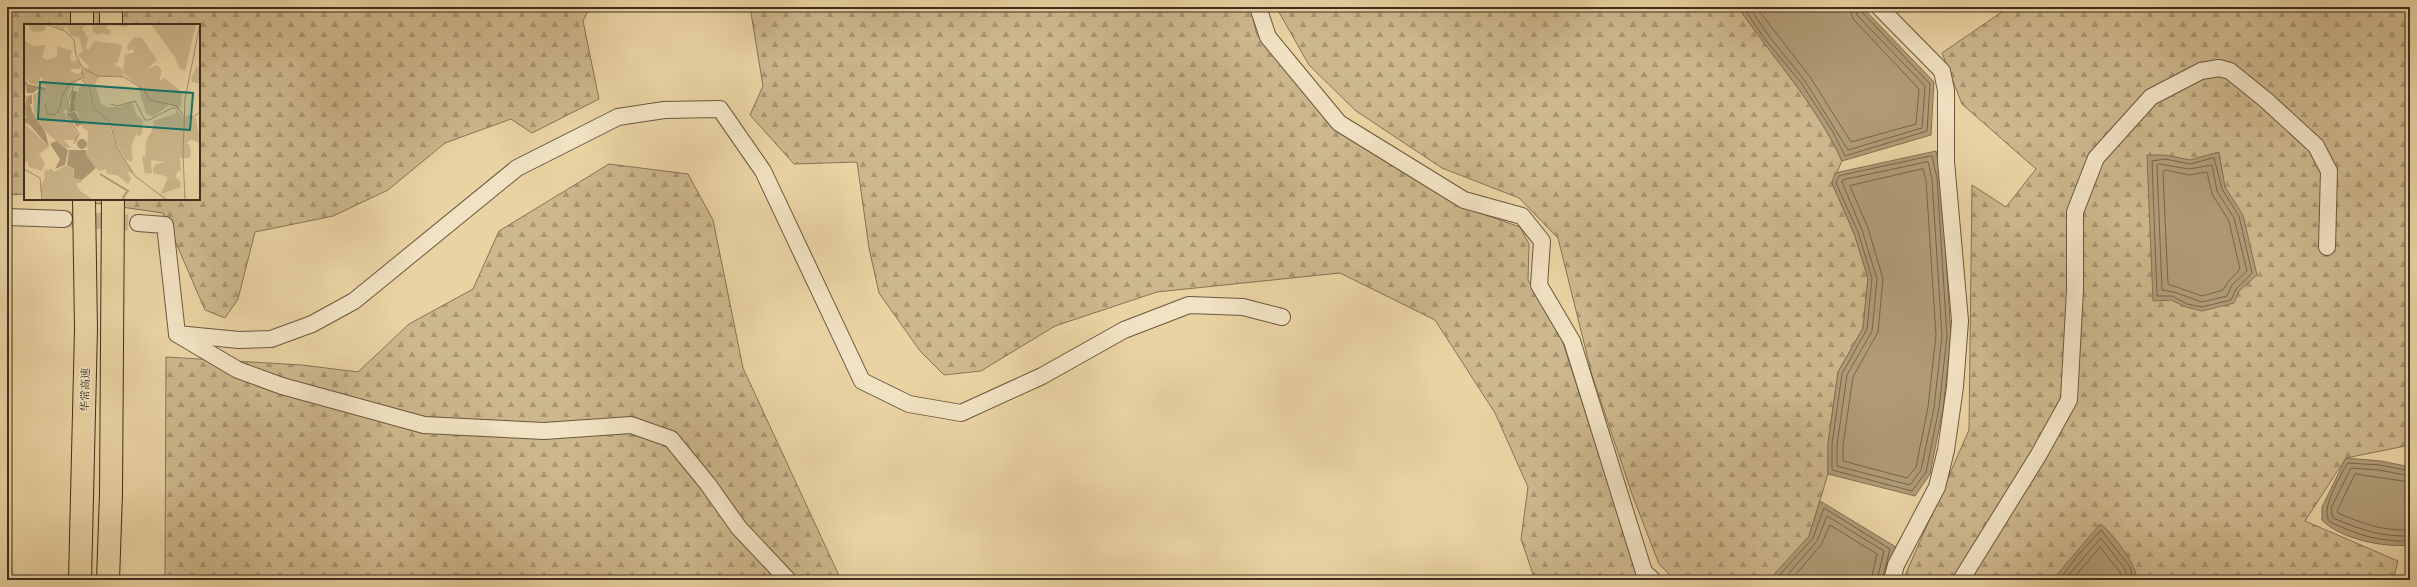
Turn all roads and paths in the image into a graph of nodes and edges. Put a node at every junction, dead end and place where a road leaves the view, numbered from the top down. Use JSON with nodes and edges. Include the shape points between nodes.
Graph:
{"nodes":[{"id":1,"x":82,"y":7,"type":"edge"},
{"id":2,"x":111,"y":7,"type":"edge"},
{"id":3,"x":1258,"y":7,"type":"edge"},
{"id":4,"x":1879,"y":7,"type":"edge"},
{"id":5,"x":82,"y":24,"type":"edge"},
{"id":6,"x":111,"y":24,"type":"edge"},
{"id":7,"x":84,"y":200,"type":"edge"},
{"id":8,"x":113,"y":200,"type":"edge"},
{"id":9,"x":7,"y":216,"type":"edge"},
{"id":10,"x":64,"y":218,"type":"tunnel mouth"},
{"id":11,"x":138,"y":223,"type":"tunnel mouth"},
{"id":12,"x":2327,"y":247,"type":"dead end"},
{"id":13,"x":1282,"y":318,"type":"dead end"},
{"id":14,"x":177,"y":334,"type":"junction"},
{"id":15,"x":80,"y":580,"type":"edge"},
{"id":16,"x":108,"y":580,"type":"edge"},
{"id":17,"x":788,"y":580,"type":"edge"},
{"id":18,"x":1653,"y":580,"type":"edge"},
{"id":19,"x":1892,"y":580,"type":"edge"},
{"id":20,"x":1961,"y":580,"type":"edge"}],
"edges":[{"from":1,"to":5,"type":"highway"},
{"from":2,"to":6,"type":"highway"},
{"from":3,"to":18,"type":"street","via":[[1268,37],[1339,122],[1464,200],[1522,216],[1542,241],[1539,285],[1572,341],[1644,572]]},
{"from":4,"to":19,"type":"street","via":[[1942,71],[1946,90],[1946,161],[1960,321],[1954,395],[1946,450],[1936,487],[1896,565]]},
{"from":7,"to":15,"type":"highway","name":"华常高速","via":[[86,329]]},
{"from":8,"to":16,"type":"highway"},
{"from":9,"to":10,"type":"street"},
{"from":11,"to":14,"type":"street","via":[[165,225]]},
{"from":12,"to":20,"type":"street","via":[[2329,171],[2316,146],[2267,101],[2230,71],[2219,68],[2201,71],[2151,97],[2096,158],[2075,212],[2068,400],[2038,456]]},
{"from":13,"to":14,"type":"street","via":[[1243,307],[1190,305],[1124,330],[1042,376],[961,413],[910,404],[862,381],[763,171],[720,109],[664,110],[618,117],[517,168],[354,301],[312,324],[271,339],[239,340]]},
{"from":14,"to":17,"type":"street","via":[[238,370],[282,386],[424,425],[544,431],[631,424],[671,439],[739,528]]}]}
